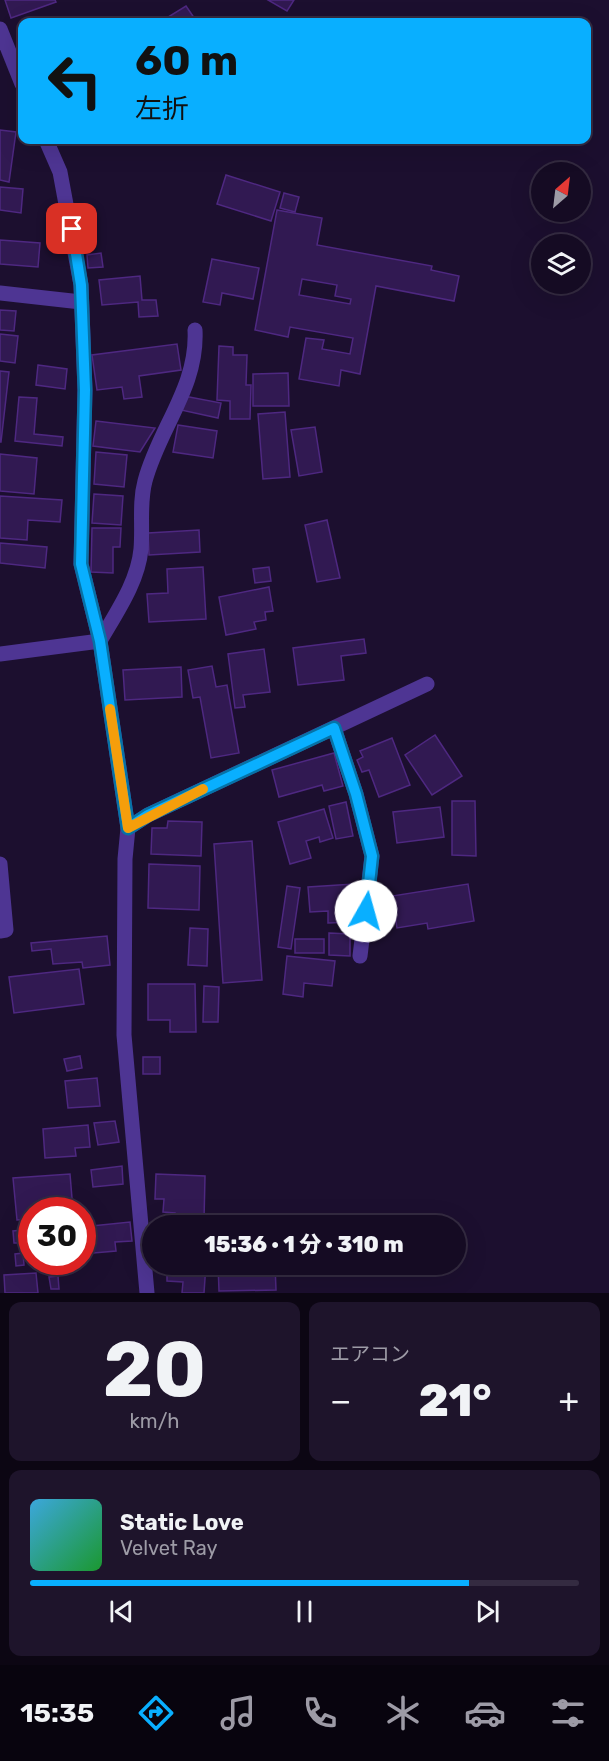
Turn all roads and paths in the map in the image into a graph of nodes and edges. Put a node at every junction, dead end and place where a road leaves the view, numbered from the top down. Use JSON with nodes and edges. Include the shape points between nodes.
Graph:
{"nodes":[{"id":1,"x":0,"y":29,"type":"edge"},
{"id":2,"x":18,"y":74,"type":"edge"},
{"id":3,"x":48,"y":144,"type":"edge"},
{"id":4,"x":0,"y":293,"type":"edge"},
{"id":5,"x":81,"y":302,"type":"junction"},
{"id":6,"x":195,"y":330,"type":"dead end"},
{"id":7,"x":100,"y":641,"type":"junction"},
{"id":8,"x":0,"y":654,"type":"edge"},
{"id":9,"x":427,"y":684,"type":"dead end"},
{"id":10,"x":334,"y":728,"type":"junction"},
{"id":11,"x":128,"y":828,"type":"junction"},
{"id":12,"x":0,"y":864,"type":"edge"},
{"id":13,"x":2,"y":905,"type":"edge"},
{"id":14,"x":0,"y":931,"type":"edge"},
{"id":15,"x":360,"y":956,"type":"dead end"},
{"id":16,"x":147,"y":1293,"type":"edge"}],
"edges":[{"from":1,"to":2,"type":"street"},
{"from":3,"to":5,"type":"street","via":[[60,172],[72,229]]},
{"from":4,"to":5,"type":"street"},
{"from":5,"to":7,"type":"street","via":[[85,390],[81,564]]},
{"from":6,"to":7,"type":"street","via":[[196,351],[189,380],[145,481],[141,550],[131,586]]},
{"from":7,"to":8,"type":"street"},
{"from":7,"to":11,"type":"street"},
{"from":9,"to":10,"type":"street"},
{"from":10,"to":11,"type":"street"},
{"from":10,"to":15,"type":"street","via":[[372,856]]},
{"from":11,"to":16,"type":"street","via":[[124,1035]]},
{"from":12,"to":13,"type":"street"},
{"from":13,"to":14,"type":"street","via":[[6,930]]}]}
